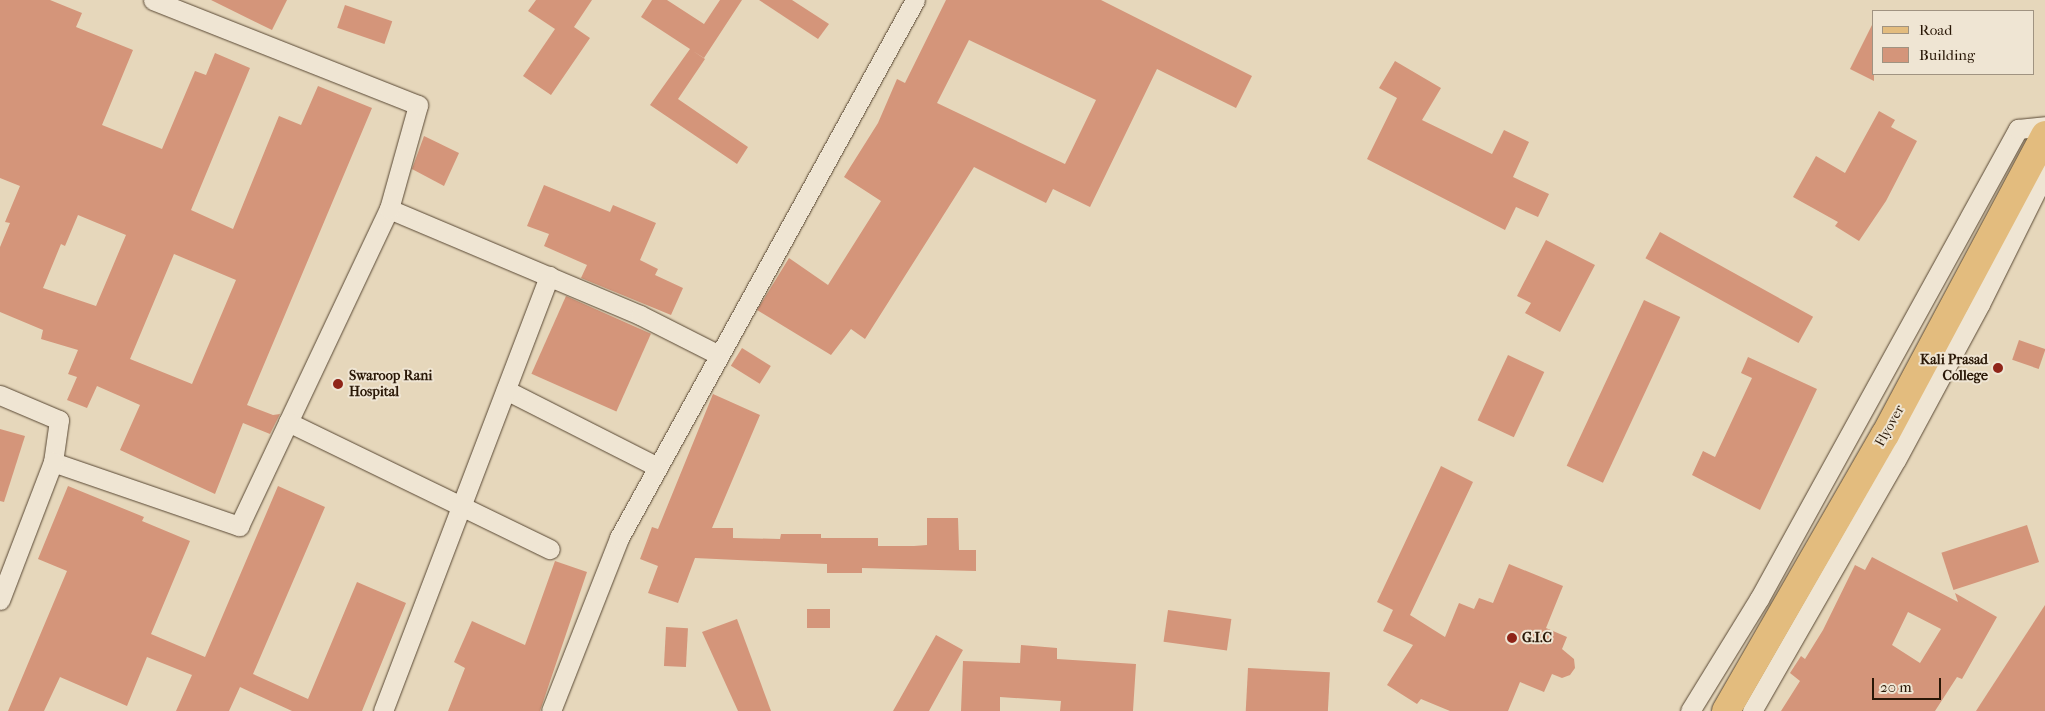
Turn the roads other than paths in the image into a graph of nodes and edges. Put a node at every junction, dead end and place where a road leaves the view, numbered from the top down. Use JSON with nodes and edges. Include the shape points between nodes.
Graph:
{"nodes":[{"id":1,"x":153,"y":0,"type":"edge"},
{"id":2,"x":915,"y":0,"type":"edge"},
{"id":3,"x":2043,"y":146,"type":"edge"},
{"id":4,"x":389,"y":209,"type":"junction"},
{"id":5,"x":549,"y":276,"type":"junction"},
{"id":6,"x":719,"y":356,"type":"junction"},
{"id":7,"x":506,"y":390,"type":"junction"},
{"id":8,"x":0,"y":396,"type":"edge"},
{"id":9,"x":288,"y":422,"type":"junction"},
{"id":10,"x":53,"y":462,"type":"junction"},
{"id":11,"x":658,"y":467,"type":"junction"},
{"id":12,"x":462,"y":504,"type":"junction"},
{"id":13,"x":550,"y":549,"type":"dead end"},
{"id":14,"x":0,"y":600,"type":"edge"},
{"id":15,"x":383,"y":711,"type":"edge"},
{"id":16,"x":551,"y":711,"type":"edge"},
{"id":17,"x":1690,"y":711,"type":"edge"},
{"id":18,"x":1726,"y":711,"type":"edge"},
{"id":19,"x":1752,"y":711,"type":"edge"}],
"edges":[{"from":1,"to":4,"type":"street","via":[[418,105]]},
{"from":2,"to":6,"type":"street"},
{"from":3,"to":17,"type":"street","via":[[2018,129],[1759,599]]},
{"from":3,"to":18,"type":"main road","name":"Flyover","via":[[1885,435]]},
{"from":3,"to":19,"type":"street","via":[[1980,304],[1906,442]]},
{"from":4,"to":5,"type":"street"},
{"from":4,"to":9,"type":"street"},
{"from":5,"to":6,"type":"street","via":[[640,315]]},
{"from":5,"to":7,"type":"street"},
{"from":6,"to":11,"type":"street"},
{"from":7,"to":11,"type":"street"},
{"from":7,"to":12,"type":"street"},
{"from":8,"to":10,"type":"street","via":[[60,420]]},
{"from":9,"to":10,"type":"street","via":[[239,526]]},
{"from":9,"to":12,"type":"street"},
{"from":10,"to":14,"type":"street"},
{"from":11,"to":16,"type":"street","via":[[618,538]]},
{"from":12,"to":13,"type":"street"},
{"from":12,"to":15,"type":"street"}]}
